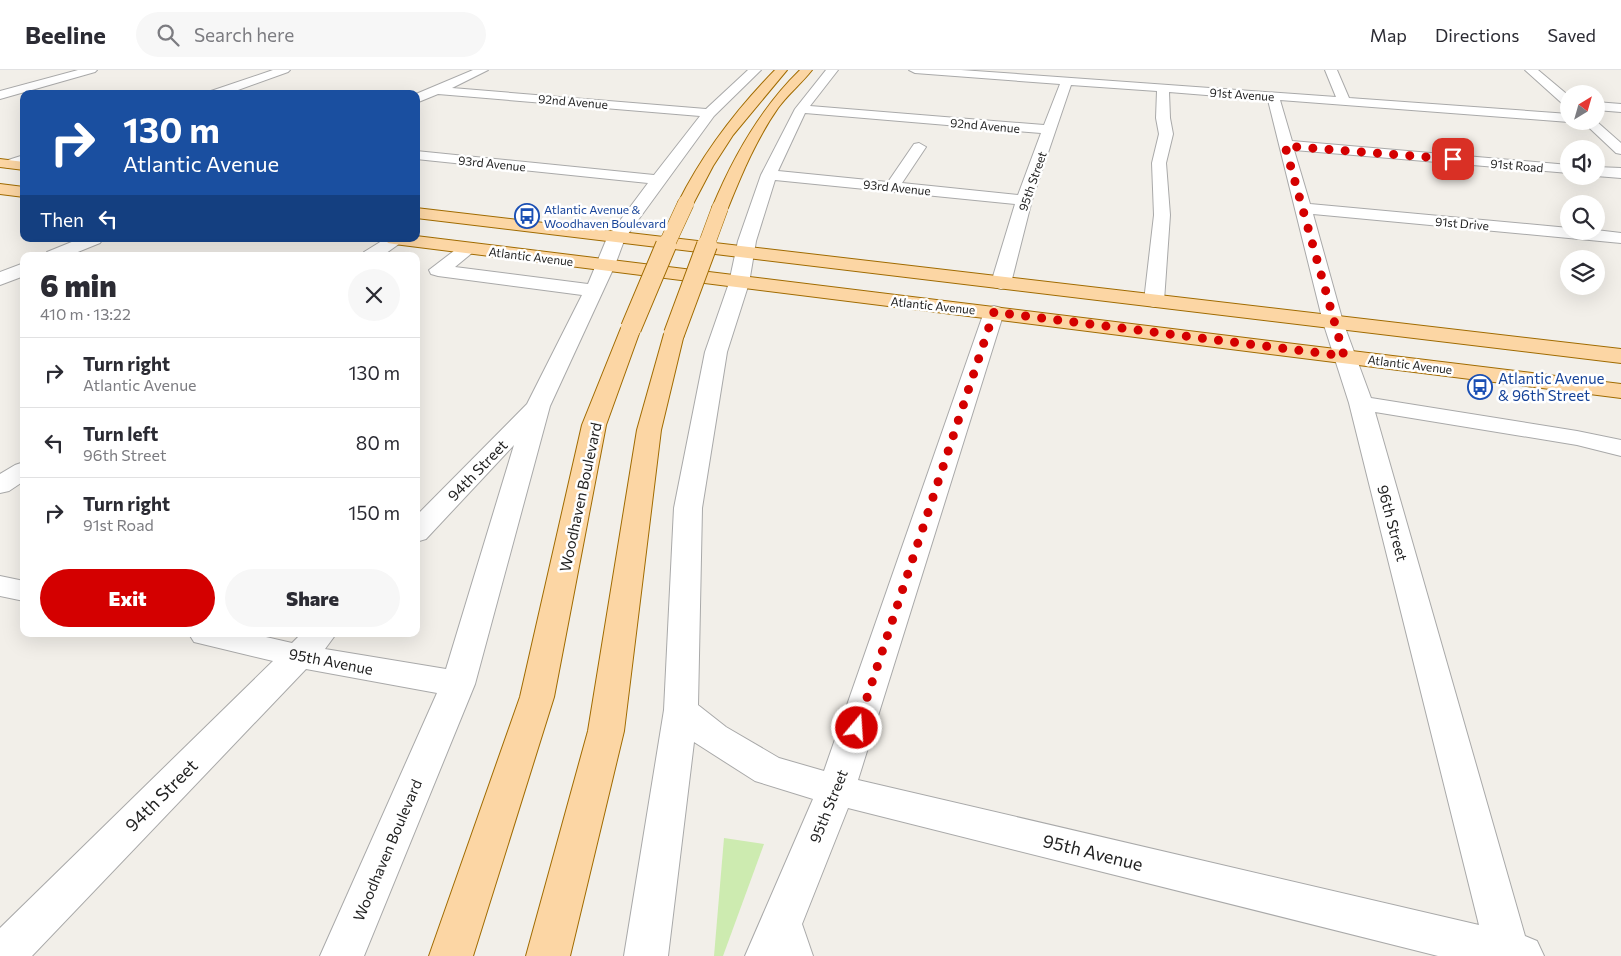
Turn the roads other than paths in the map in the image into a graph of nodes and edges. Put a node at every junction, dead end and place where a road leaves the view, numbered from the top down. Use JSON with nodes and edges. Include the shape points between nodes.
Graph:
{"nodes":[{"id":1,"x":91,"y":70,"type":"edge"},
{"id":2,"x":284,"y":70,"type":"edge"},
{"id":3,"x":482,"y":70,"type":"edge"},
{"id":4,"x":755,"y":70,"type":"edge"},
{"id":5,"x":781,"y":70,"type":"edge"},
{"id":6,"x":806,"y":70,"type":"edge"},
{"id":7,"x":832,"y":70,"type":"edge"},
{"id":8,"x":915,"y":70,"type":"edge"},
{"id":9,"x":1331,"y":70,"type":"edge"},
{"id":10,"x":1531,"y":70,"type":"edge"},
{"id":11,"x":1066,"y":81,"type":"junction"},
{"id":12,"x":1163,"y":88,"type":"junction"},
{"id":13,"x":226,"y":90,"type":"edge"},
{"id":14,"x":437,"y":90,"type":"junction"},
{"id":15,"x":0,"y":95,"type":"edge"},
{"id":16,"x":1560,"y":95,"type":"edge"},
{"id":17,"x":1273,"y":96,"type":"junction"},
{"id":18,"x":420,"y":97,"type":"edge"},
{"id":19,"x":1344,"y":101,"type":"junction"},
{"id":20,"x":1605,"y":107,"type":"edge"},
{"id":21,"x":1621,"y":108,"type":"edge"},
{"id":22,"x":801,"y":109,"type":"junction"},
{"id":23,"x":709,"y":114,"type":"junction"},
{"id":24,"x":1560,"y":117,"type":"edge"},
{"id":25,"x":1050,"y":130,"type":"junction"},
{"id":26,"x":1598,"y":130,"type":"edge"},
{"id":27,"x":1285,"y":146,"type":"junction"},
{"id":28,"x":919,"y":147,"type":"dead end"},
{"id":29,"x":1621,"y":150,"type":"edge"},
{"id":30,"x":420,"y":155,"type":"edge"},
{"id":31,"x":1560,"y":168,"type":"edge"},
{"id":32,"x":1605,"y":172,"type":"edge"},
{"id":33,"x":1621,"y":173,"type":"edge"},
{"id":34,"x":769,"y":175,"type":"junction"},
{"id":35,"x":658,"y":180,"type":"junction"},
{"id":36,"x":893,"y":186,"type":"junction"},
{"id":37,"x":0,"y":189,"type":"edge"},
{"id":38,"x":20,"y":192,"type":"edge"},
{"id":39,"x":1024,"y":200,"type":"junction"},
{"id":40,"x":1303,"y":208,"type":"junction"},
{"id":41,"x":420,"y":214,"type":"edge"},
{"id":42,"x":1621,"y":238,"type":"edge"},
{"id":43,"x":87,"y":242,"type":"edge"},
{"id":44,"x":391,"y":242,"type":"edge"},
{"id":45,"x":420,"y":242,"type":"edge"},
{"id":46,"x":469,"y":248,"type":"junction"},
{"id":47,"x":63,"y":252,"type":"edge"},
{"id":48,"x":376,"y":252,"type":"edge"},
{"id":49,"x":539,"y":257,"type":"junction"},
{"id":50,"x":605,"y":264,"type":"junction"},
{"id":51,"x":741,"y":268,"type":"junction"},
{"id":52,"x":20,"y":271,"type":"edge"},
{"id":53,"x":0,"y":279,"type":"edge"},
{"id":54,"x":512,"y":280,"type":"junction"},
{"id":55,"x":1001,"y":283,"type":"junction"},
{"id":56,"x":1154,"y":301,"type":"junction"},
{"id":57,"x":994,"y":312,"type":"junction"},
{"id":58,"x":1334,"y":322,"type":"junction"},
{"id":59,"x":1344,"y":356,"type":"junction"},
{"id":60,"x":1621,"y":356,"type":"edge"},
{"id":61,"x":1621,"y":391,"type":"edge"},
{"id":62,"x":1361,"y":404,"type":"junction"},
{"id":63,"x":538,"y":406,"type":"junction"},
{"id":64,"x":1621,"y":448,"type":"edge"},
{"id":65,"x":20,"y":472,"type":"edge"},
{"id":66,"x":0,"y":485,"type":"edge"},
{"id":67,"x":420,"y":529,"type":"edge"},
{"id":68,"x":0,"y":586,"type":"edge"},
{"id":69,"x":20,"y":590,"type":"edge"},
{"id":70,"x":234,"y":637,"type":"edge"},
{"id":71,"x":310,"y":645,"type":"edge"},
{"id":72,"x":458,"y":684,"type":"junction"},
{"id":73,"x":681,"y":710,"type":"junction"},
{"id":74,"x":836,"y":790,"type":"junction"},
{"id":75,"x":779,"y":945,"type":"edge"},
{"id":76,"x":1515,"y":954,"type":"edge"},
{"id":77,"x":2,"y":956,"type":"edge"},
{"id":78,"x":342,"y":956,"type":"edge"},
{"id":79,"x":451,"y":956,"type":"edge"},
{"id":80,"x":548,"y":956,"type":"edge"},
{"id":81,"x":646,"y":956,"type":"edge"}],
"edges":[{"from":1,"to":15,"type":"street"},
{"from":2,"to":13,"type":"street"},
{"from":3,"to":14,"type":"street"},
{"from":4,"to":23,"type":"street","name":"Woodhaven Boulevard"},
{"from":5,"to":79,"type":"main road","name":"Woodhaven Boulevard","bridge":true,"via":[[750,101],[710,156],[660,258],[594,425],[537,697]]},
{"from":6,"to":80,"type":"main road","bridge":true,"via":[[764,120],[730,181],[674,334],[648,430],[606,731]]},
{"from":7,"to":22,"type":"street"},
{"from":8,"to":11,"type":"street","name":"91st Avenue"},
{"from":9,"to":19,"type":"street"},
{"from":10,"to":16,"type":"street"},
{"from":11,"to":12,"type":"street","name":"91st Avenue"},
{"from":11,"to":25,"type":"street","name":"95th Street"},
{"from":12,"to":17,"type":"street","name":"91st Avenue"},
{"from":12,"to":56,"type":"street","via":[[1166,134],[1159,162],[1162,215]]},
{"from":14,"to":18,"type":"street"},
{"from":14,"to":23,"type":"street","name":"92nd Avenue"},
{"from":17,"to":19,"type":"street","name":"91st Avenue"},
{"from":17,"to":27,"type":"street","name":"96th Street"},
{"from":19,"to":24,"type":"street","name":"91st Avenue"},
{"from":20,"to":21,"type":"street"},
{"from":22,"to":25,"type":"street","name":"92nd Avenue"},
{"from":22,"to":34,"type":"street"},
{"from":23,"to":35,"type":"street","name":"Woodhaven Boulevard"},
{"from":25,"to":39,"type":"street","name":"95th Street"},
{"from":26,"to":29,"type":"street"},
{"from":27,"to":31,"type":"street","name":"91st Road"},
{"from":27,"to":40,"type":"street","name":"96th Street"},
{"from":28,"to":36,"type":"street"},
{"from":30,"to":35,"type":"street","name":"93rd Avenue"},
{"from":32,"to":33,"type":"street"},
{"from":34,"to":36,"type":"street","name":"93rd Avenue"},
{"from":34,"to":51,"type":"street"},
{"from":35,"to":50,"type":"street","name":"Woodhaven Boulevard"},
{"from":36,"to":39,"type":"street","name":"93rd Avenue"},
{"from":37,"to":38,"type":"main road"},
{"from":39,"to":55,"type":"street","name":"95th Street"},
{"from":40,"to":42,"type":"street","name":"91st Drive"},
{"from":40,"to":58,"type":"street","name":"96th Street"},
{"from":41,"to":50,"type":"main road","name":"Atlantic Avenue"},
{"from":43,"to":47,"type":"street"},
{"from":44,"to":48,"type":"street"},
{"from":45,"to":46,"type":"main road","name":"Atlantic Avenue"},
{"from":46,"to":49,"type":"main road","name":"Atlantic Avenue"},
{"from":46,"to":54,"type":"street","via":[[438,270]]},
{"from":49,"to":50,"type":"main road","name":"Atlantic Avenue"},
{"from":49,"to":54,"type":"street"},
{"from":50,"to":51,"type":"main road","name":"Atlantic Avenue"},
{"from":50,"to":51,"type":"main road","name":"Atlantic Avenue"},
{"from":50,"to":54,"type":"street"},
{"from":50,"to":63,"type":"street","name":"Woodhaven Boulevard"},
{"from":51,"to":55,"type":"main road","name":"Atlantic Avenue"},
{"from":51,"to":57,"type":"main road","name":"Atlantic Avenue"},
{"from":51,"to":73,"type":"street","via":[[716,352],[688,508]]},
{"from":52,"to":53,"type":"street"},
{"from":55,"to":56,"type":"main road","name":"Atlantic Avenue"},
{"from":56,"to":58,"type":"main road","name":"Atlantic Avenue"},
{"from":57,"to":59,"type":"main road","name":"Atlantic Avenue"},
{"from":57,"to":74,"type":"street","name":"95th Street"},
{"from":58,"to":59,"type":"street","name":"96th Street"},
{"from":58,"to":60,"type":"main road","name":"Atlantic Avenue"},
{"from":59,"to":61,"type":"main road","name":"Atlantic Avenue"},
{"from":59,"to":62,"type":"street","name":"96th Street"},
{"from":62,"to":64,"type":"street","via":[[1577,438]]},
{"from":62,"to":76,"type":"street","name":"96th Street"},
{"from":63,"to":67,"type":"street","name":"94th Street"},
{"from":63,"to":72,"type":"street","name":"Woodhaven Boulevard"},
{"from":65,"to":66,"type":"street"},
{"from":68,"to":69,"type":"street"},
{"from":70,"to":71,"type":"street","name":"95th Avenue"},
{"from":71,"to":72,"type":"street","name":"95th Avenue"},
{"from":71,"to":77,"type":"street","name":"94th Street"},
{"from":72,"to":78,"type":"street","name":"Woodhaven Boulevard"},
{"from":73,"to":74,"type":"street","name":"95th Avenue","via":[[713,737],[768,770]]},
{"from":73,"to":81,"type":"street"},
{"from":74,"to":75,"type":"street","name":"95th Street"},
{"from":74,"to":76,"type":"street","name":"95th Avenue"}]}
